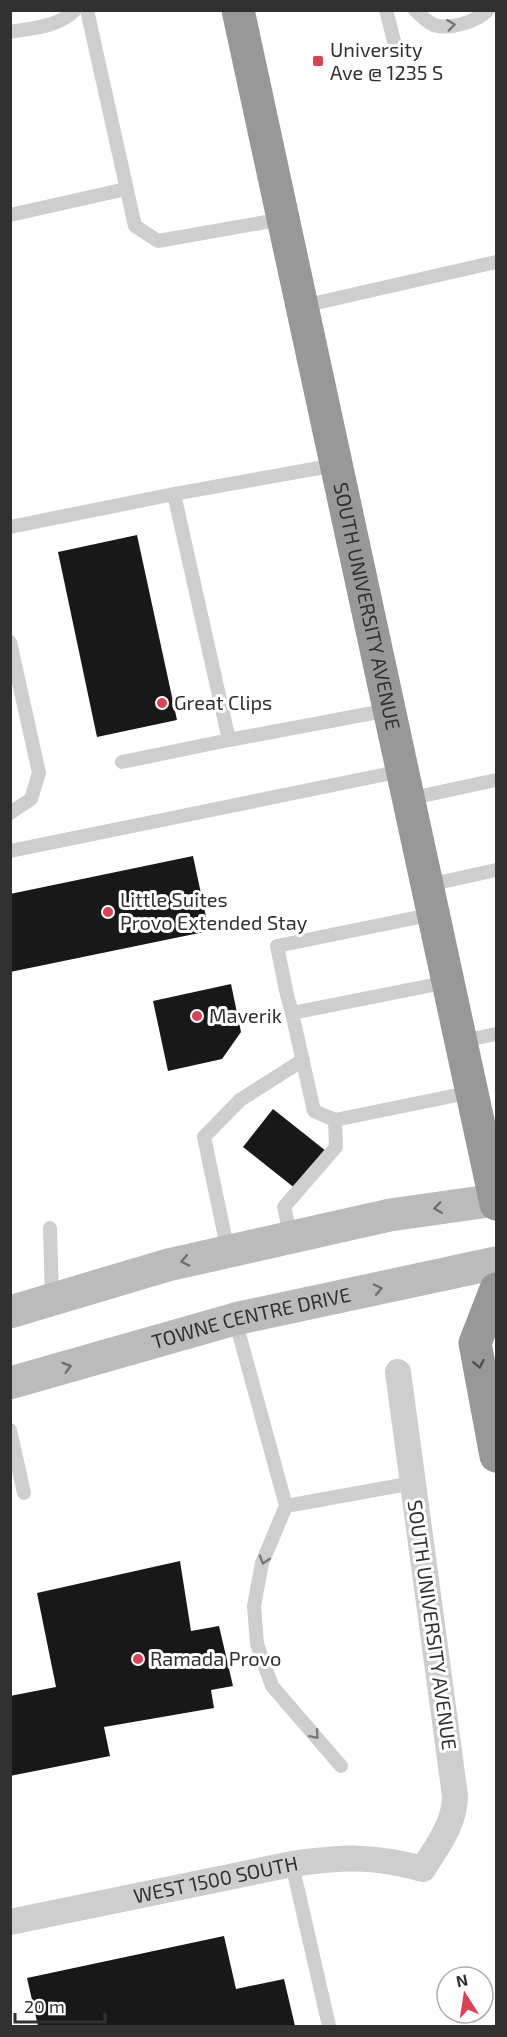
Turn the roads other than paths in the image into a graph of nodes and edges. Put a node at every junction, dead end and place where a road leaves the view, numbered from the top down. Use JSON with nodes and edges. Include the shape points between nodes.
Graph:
{"nodes":[{"id":1,"x":75,"y":10,"type":"edge"},
{"id":2,"x":87,"y":10,"type":"edge"},
{"id":3,"x":238,"y":10,"type":"edge"},
{"id":4,"x":386,"y":10,"type":"edge"},
{"id":5,"x":415,"y":10,"type":"edge"},
{"id":6,"x":488,"y":10,"type":"edge"},
{"id":7,"x":10,"y":32,"type":"edge"},
{"id":8,"x":396,"y":49,"type":"dead end"},
{"id":9,"x":126,"y":189,"type":"junction"},
{"id":10,"x":10,"y":215,"type":"edge"},
{"id":11,"x":283,"y":219,"type":"junction"},
{"id":12,"x":496,"y":262,"type":"edge"},
{"id":13,"x":301,"y":306,"type":"junction"},
{"id":14,"x":336,"y":465,"type":"junction"},
{"id":15,"x":174,"y":494,"type":"junction"},
{"id":16,"x":10,"y":527,"type":"edge"},
{"id":17,"x":10,"y":642,"type":"edge"},
{"id":18,"x":390,"y":710,"type":"junction"},
{"id":19,"x":229,"y":740,"type":"junction"},
{"id":20,"x":122,"y":762,"type":"dead end"},
{"id":21,"x":496,"y":780,"type":"edge"},
{"id":22,"x":405,"y":785,"type":"junction"},
{"id":23,"x":10,"y":813,"type":"edge"},
{"id":24,"x":10,"y":850,"type":"edge"},
{"id":25,"x":496,"y":870,"type":"edge"},
{"id":26,"x":431,"y":900,"type":"junction"},
{"id":27,"x":448,"y":982,"type":"junction"},
{"id":28,"x":292,"y":1013,"type":"junction"},
{"id":29,"x":496,"y":1034,"type":"edge"},
{"id":30,"x":462,"y":1041,"type":"junction"},
{"id":31,"x":303,"y":1060,"type":"junction"},
{"id":32,"x":472,"y":1092,"type":"junction"},
{"id":33,"x":335,"y":1120,"type":"junction"},
{"id":34,"x":496,"y":1201,"type":"edge"},
{"id":35,"x":50,"y":1228,"type":"dead end"},
{"id":36,"x":291,"y":1237,"type":"junction"},
{"id":37,"x":228,"y":1251,"type":"junction"},
{"id":38,"x":496,"y":1263,"type":"edge"},
{"id":39,"x":496,"y":1289,"type":"edge"},
{"id":40,"x":52,"y":1299,"type":"junction"},
{"id":41,"x":10,"y":1312,"type":"edge"},
{"id":42,"x":235,"y":1319,"type":"junction"},
{"id":43,"x":398,"y":1372,"type":"dead end"},
{"id":44,"x":10,"y":1383,"type":"edge"},
{"id":45,"x":10,"y":1431,"type":"edge"},
{"id":46,"x":496,"y":1456,"type":"edge"},
{"id":47,"x":413,"y":1483,"type":"junction"},
{"id":48,"x":24,"y":1493,"type":"dead end"},
{"id":49,"x":286,"y":1506,"type":"junction"},
{"id":50,"x":341,"y":1766,"type":"dead end"},
{"id":51,"x":292,"y":1864,"type":"junction"},
{"id":52,"x":423,"y":1869,"type":"joint"},
{"id":53,"x":10,"y":1922,"type":"edge"},
{"id":54,"x":329,"y":2026,"type":"edge"}],
"edges":[{"from":1,"to":7,"type":"lane","via":[[58,22]]},
{"from":2,"to":9,"type":"lane"},
{"from":3,"to":11,"type":"highway","name":"SOUTH UNIVERSITY AVENUE"},
{"from":4,"to":8,"type":"lane"},
{"from":5,"to":6,"type":"lane","one_way":true,"via":[[433,24],[444,26],[473,20]]},
{"from":9,"to":10,"type":"lane"},
{"from":9,"to":11,"type":"lane","via":[[135,226],[158,241]]},
{"from":11,"to":13,"type":"highway","name":"SOUTH UNIVERSITY AVENUE"},
{"from":12,"to":13,"type":"lane"},
{"from":13,"to":14,"type":"highway","name":"SOUTH UNIVERSITY AVENUE"},
{"from":14,"to":15,"type":"lane"},
{"from":14,"to":18,"type":"highway","name":"SOUTH UNIVERSITY AVENUE"},
{"from":15,"to":16,"type":"lane"},
{"from":15,"to":19,"type":"lane"},
{"from":17,"to":23,"type":"lane","via":[[39,773],[31,800]]},
{"from":18,"to":19,"type":"lane"},
{"from":18,"to":22,"type":"highway","name":"SOUTH UNIVERSITY AVENUE"},
{"from":19,"to":20,"type":"lane"},
{"from":21,"to":22,"type":"lane"},
{"from":22,"to":24,"type":"lane"},
{"from":22,"to":26,"type":"highway","name":"SOUTH UNIVERSITY AVENUE"},
{"from":25,"to":26,"type":"lane"},
{"from":26,"to":27,"type":"highway","name":"SOUTH UNIVERSITY AVENUE"},
{"from":26,"to":28,"type":"lane","via":[[277,946]]},
{"from":27,"to":28,"type":"lane"},
{"from":27,"to":30,"type":"highway","name":"SOUTH UNIVERSITY AVENUE"},
{"from":28,"to":31,"type":"lane"},
{"from":29,"to":30,"type":"lane"},
{"from":30,"to":32,"type":"highway","name":"SOUTH UNIVERSITY AVENUE"},
{"from":31,"to":33,"type":"lane","via":[[314,1111]]},
{"from":31,"to":37,"type":"lane","via":[[240,1100],[204,1137]]},
{"from":32,"to":33,"type":"lane"},
{"from":32,"to":34,"type":"highway","name":"SOUTH UNIVERSITY AVENUE"},
{"from":33,"to":36,"type":"lane","via":[[336,1147],[284,1208]]},
{"from":34,"to":36,"type":"street","one_way":true,"via":[[390,1215]]},
{"from":35,"to":40,"type":"lane"},
{"from":36,"to":37,"type":"street"},
{"from":37,"to":40,"type":"street","one_way":true,"via":[[146,1270]]},
{"from":42,"to":38,"type":"street","name":"TOWNE CENTRE DRIVE","one_way":true},
{"from":39,"to":46,"type":"highway","one_way":true,"via":[[475,1343]]},
{"from":40,"to":41,"type":"street"},
{"from":44,"to":42,"type":"street","name":"TOWNE CENTRE DRIVE","one_way":true},
{"from":42,"to":49,"type":"lane"},
{"from":43,"to":47,"type":"street","name":"SOUTH UNIVERSITY AVENUE"},
{"from":45,"to":48,"type":"lane"},
{"from":47,"to":49,"type":"lane"},
{"from":47,"to":52,"type":"street","name":"SOUTH UNIVERSITY AVENUE","via":[[455,1796],[450,1825]]},
{"from":49,"to":50,"type":"lane","one_way":true,"via":[[262,1563],[254,1606],[258,1644],[272,1686]]},
{"from":51,"to":52,"type":"street","name":"WEST 1500 SOUTH","via":[[365,1857]]},
{"from":51,"to":53,"type":"street","name":"WEST 1500 SOUTH"},
{"from":51,"to":54,"type":"lane"}]}
